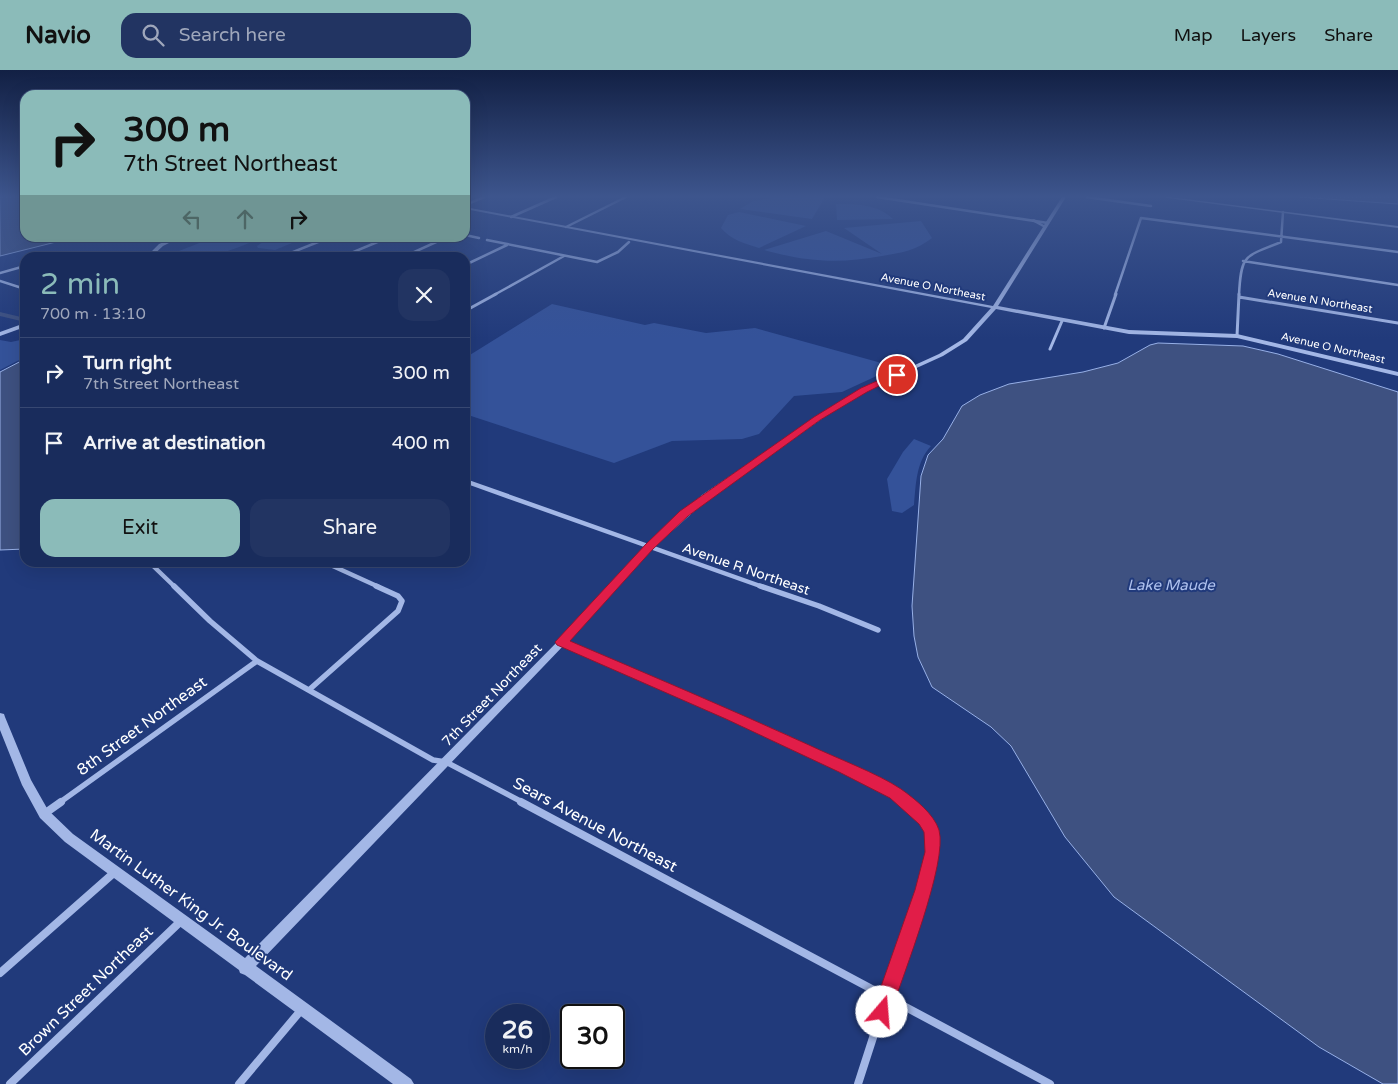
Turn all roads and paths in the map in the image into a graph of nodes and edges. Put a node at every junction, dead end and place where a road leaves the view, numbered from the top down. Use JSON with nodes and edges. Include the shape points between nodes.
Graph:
{"nodes":[{"id":1,"x":312,"y":244,"type":"edge"},
{"id":2,"x":372,"y":244,"type":"edge"},
{"id":3,"x":431,"y":244,"type":"edge"},
{"id":4,"x":507,"y":244,"type":"edge"},
{"id":5,"x":509,"y":244,"type":"edge"},
{"id":6,"x":626,"y":244,"type":"edge"},
{"id":7,"x":648,"y":244,"type":"edge"},
{"id":8,"x":1033,"y":244,"type":"edge"},
{"id":9,"x":1132,"y":244,"type":"edge"},
{"id":10,"x":1277,"y":244,"type":"edge"},
{"id":11,"x":1342,"y":244,"type":"edge"},
{"id":12,"x":293,"y":252,"type":"edge"},
{"id":13,"x":353,"y":252,"type":"edge"},
{"id":14,"x":414,"y":252,"type":"edge"},
{"id":15,"x":1398,"y":252,"type":"edge"},
{"id":16,"x":564,"y":256,"type":"junction"},
{"id":17,"x":1243,"y":261,"type":"junction"},
{"id":18,"x":470,"y":262,"type":"edge"},
{"id":19,"x":20,"y":267,"type":"edge"},
{"id":20,"x":0,"y":273,"type":"edge"},
{"id":21,"x":0,"y":281,"type":"edge"},
{"id":22,"x":1398,"y":285,"type":"edge"},
{"id":23,"x":20,"y":287,"type":"edge"},
{"id":24,"x":1239,"y":297,"type":"junction"},
{"id":25,"x":470,"y":308,"type":"edge"},
{"id":26,"x":994,"y":308,"type":"junction"},
{"id":27,"x":1062,"y":321,"type":"junction"},
{"id":28,"x":1398,"y":323,"type":"edge"},
{"id":29,"x":20,"y":327,"type":"edge"},
{"id":30,"x":1104,"y":328,"type":"junction"},
{"id":31,"x":0,"y":334,"type":"edge"},
{"id":32,"x":1237,"y":336,"type":"junction"},
{"id":33,"x":1050,"y":349,"type":"dead end"},
{"id":34,"x":1398,"y":374,"type":"edge"},
{"id":35,"x":470,"y":483,"type":"edge"},
{"id":36,"x":649,"y":547,"type":"junction"},
{"id":37,"x":154,"y":567,"type":"edge"},
{"id":38,"x":335,"y":567,"type":"edge"},
{"id":39,"x":878,"y":630,"type":"dead end"},
{"id":40,"x":562,"y":642,"type":"junction"},
{"id":41,"x":257,"y":661,"type":"junction"},
{"id":42,"x":310,"y":689,"type":"junction"},
{"id":43,"x":0,"y":716,"type":"edge"},
{"id":44,"x":446,"y":762,"type":"junction"},
{"id":45,"x":44,"y":814,"type":"junction"},
{"id":46,"x":117,"y":871,"type":"junction"},
{"id":47,"x":182,"y":919,"type":"junction"},
{"id":48,"x":245,"y":968,"type":"junction"},
{"id":49,"x":0,"y":973,"type":"edge"},
{"id":50,"x":886,"y":996,"type":"junction"},
{"id":51,"x":303,"y":1009,"type":"junction"},
{"id":52,"x":10,"y":1084,"type":"edge"},
{"id":53,"x":240,"y":1084,"type":"edge"},
{"id":54,"x":406,"y":1084,"type":"edge"},
{"id":55,"x":858,"y":1084,"type":"edge"},
{"id":56,"x":1050,"y":1084,"type":"edge"}],
"edges":[{"from":1,"to":12,"type":"street"},
{"from":2,"to":13,"type":"street"},
{"from":3,"to":14,"type":"street"},
{"from":4,"to":18,"type":"street"},
{"from":5,"to":16,"type":"street"},
{"from":6,"to":16,"type":"street","via":[[597,262]]},
{"from":7,"to":26,"type":"street","name":"Avenue O Northeast"},
{"from":8,"to":26,"type":"street","name":"7th Street Northeast"},
{"from":9,"to":30,"type":"street"},
{"from":10,"to":17,"type":"street"},
{"from":11,"to":15,"type":"street"},
{"from":16,"to":25,"type":"street"},
{"from":17,"to":22,"type":"street"},
{"from":17,"to":24,"type":"street"},
{"from":19,"to":20,"type":"street"},
{"from":21,"to":23,"type":"street"},
{"from":24,"to":28,"type":"street","name":"Avenue N Northeast"},
{"from":24,"to":32,"type":"street"},
{"from":26,"to":27,"type":"street","name":"Avenue O Northeast"},
{"from":26,"to":36,"type":"street","name":"7th Street Northeast","via":[[957,346],[864,390],[817,419],[705,497]]},
{"from":27,"to":30,"type":"street","name":"Avenue O Northeast"},
{"from":27,"to":33,"type":"street"},
{"from":29,"to":31,"type":"street"},
{"from":30,"to":32,"type":"street","name":"Avenue O Northeast"},
{"from":32,"to":34,"type":"street","name":"Avenue O Northeast"},
{"from":35,"to":36,"type":"street","name":"Avenue R Northeast"},
{"from":36,"to":39,"type":"street","name":"Avenue R Northeast"},
{"from":36,"to":40,"type":"street","name":"7th Street Northeast"},
{"from":37,"to":41,"type":"street","name":"Sears Avenue Northeast"},
{"from":38,"to":42,"type":"street","via":[[398,596],[402,601],[398,611]]},
{"from":40,"to":44,"type":"street","name":"7th Street Northeast"},
{"from":40,"to":50,"type":"street","via":[[844,768],[896,794],[915,809],[931,831],[933,852]]},
{"from":41,"to":42,"type":"street","name":"Sears Avenue Northeast"},
{"from":41,"to":45,"type":"street","name":"8th Street Northeast"},
{"from":42,"to":44,"type":"street","name":"Sears Avenue Northeast","via":[[433,760]]},
{"from":43,"to":45,"type":"street","name":"Martin Luther King Jr. Boulevard","via":[[26,782]]},
{"from":44,"to":48,"type":"street","name":"7th Street Northeast","via":[[297,911]]},
{"from":44,"to":50,"type":"street","name":"Sears Avenue Northeast"},
{"from":45,"to":46,"type":"street","name":"Martin Luther King Jr. Boulevard","via":[[69,838]]},
{"from":46,"to":47,"type":"street","name":"Martin Luther King Jr. Boulevard"},
{"from":46,"to":49,"type":"street"},
{"from":47,"to":48,"type":"street","name":"Martin Luther King Jr. Boulevard"},
{"from":47,"to":52,"type":"street","name":"Brown Street Northeast"},
{"from":48,"to":51,"type":"street","name":"Martin Luther King Jr. Boulevard"},
{"from":50,"to":55,"type":"street"},
{"from":50,"to":56,"type":"street","name":"Sears Avenue Northeast"},
{"from":51,"to":53,"type":"street"},
{"from":51,"to":54,"type":"street","name":"Martin Luther King Jr. Boulevard"}]}
